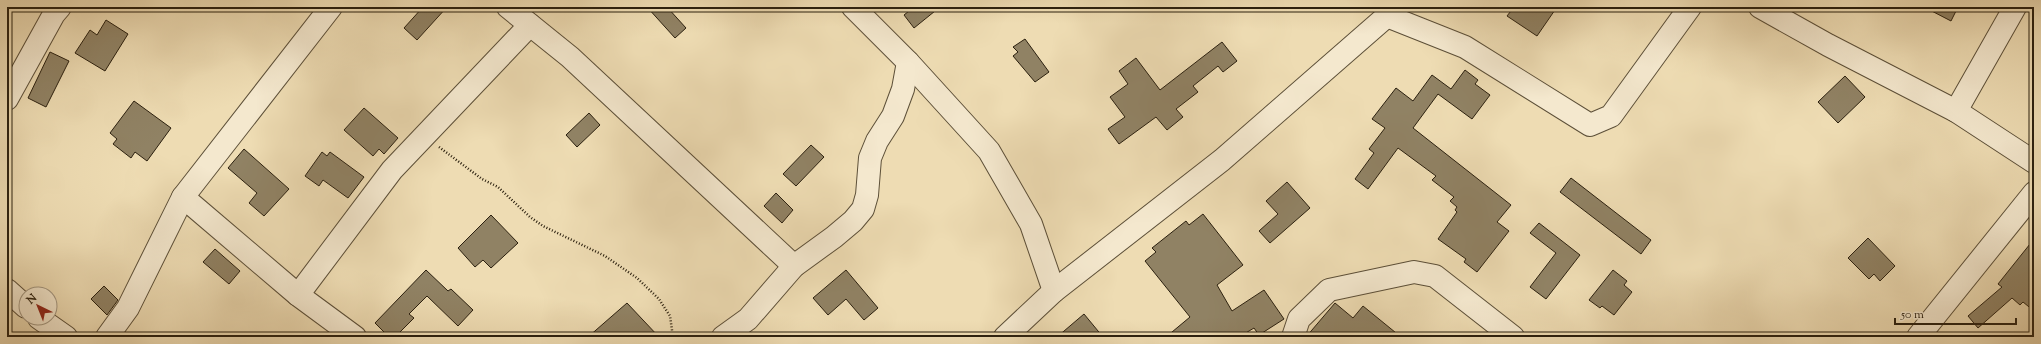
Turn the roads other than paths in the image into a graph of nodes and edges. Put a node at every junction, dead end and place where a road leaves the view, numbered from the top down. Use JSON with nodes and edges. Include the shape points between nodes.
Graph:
{"nodes":[{"id":1,"x":60,"y":7,"type":"edge"},
{"id":2,"x":331,"y":7,"type":"edge"},
{"id":3,"x":508,"y":7,"type":"edge"},
{"id":4,"x":853,"y":7,"type":"edge"},
{"id":5,"x":1690,"y":7,"type":"edge"},
{"id":6,"x":1760,"y":7,"type":"edge"},
{"id":7,"x":2015,"y":7,"type":"edge"},
{"id":8,"x":1388,"y":10,"type":"edge"},
{"id":9,"x":530,"y":25,"type":"junction"},
{"id":10,"x":908,"y":62,"type":"junction"},
{"id":11,"x":7,"y":99,"type":"edge"},
{"id":12,"x":1956,"y":111,"type":"junction"},
{"id":13,"x":2034,"y":162,"type":"edge"},
{"id":14,"x":2034,"y":193,"type":"edge"},
{"id":15,"x":183,"y":197,"type":"junction"},
{"id":16,"x":794,"y":266,"type":"junction"},
{"id":17,"x":7,"y":290,"type":"edge"},
{"id":18,"x":1054,"y":292,"type":"junction"},
{"id":19,"x":298,"y":295,"type":"junction"},
{"id":20,"x":18,"y":300,"type":"edge"},
{"id":21,"x":50,"y":326,"type":"edge"},
{"id":22,"x":66,"y":337,"type":"edge"},
{"id":23,"x":107,"y":337,"type":"edge"},
{"id":24,"x":355,"y":337,"type":"edge"},
{"id":25,"x":723,"y":337,"type":"edge"},
{"id":26,"x":1005,"y":337,"type":"edge"},
{"id":27,"x":1293,"y":337,"type":"edge"},
{"id":28,"x":1514,"y":337,"type":"edge"},
{"id":29,"x":1918,"y":337,"type":"edge"}],
"edges":[{"from":1,"to":11,"type":"street"},
{"from":2,"to":15,"type":"street"},
{"from":3,"to":9,"type":"street"},
{"from":4,"to":10,"type":"street"},
{"from":5,"to":8,"type":"street","via":[[1611,116],[1590,125],[1465,47]]},
{"from":6,"to":12,"type":"street"},
{"from":7,"to":12,"type":"street"},
{"from":8,"to":18,"type":"street","via":[[1222,160]]},
{"from":9,"to":16,"type":"street","via":[[570,57]]},
{"from":9,"to":19,"type":"street","via":[[392,170]]},
{"from":10,"to":16,"type":"street","via":[[903,88],[893,116],[877,141],[870,158],[867,196],[863,208],[853,221],[834,237]]},
{"from":10,"to":18,"type":"street","via":[[989,151],[1032,224]]},
{"from":12,"to":13,"type":"street"},
{"from":14,"to":29,"type":"street"},
{"from":15,"to":19,"type":"street"},
{"from":15,"to":23,"type":"street","via":[[128,308]]},
{"from":16,"to":25,"type":"street","via":[[748,319]]},
{"from":17,"to":20,"type":"street"},
{"from":18,"to":26,"type":"street"},
{"from":19,"to":24,"type":"street"},
{"from":21,"to":22,"type":"street"},
{"from":27,"to":28,"type":"street","via":[[1299,319],[1329,290],[1414,272],[1435,276]]}]}
